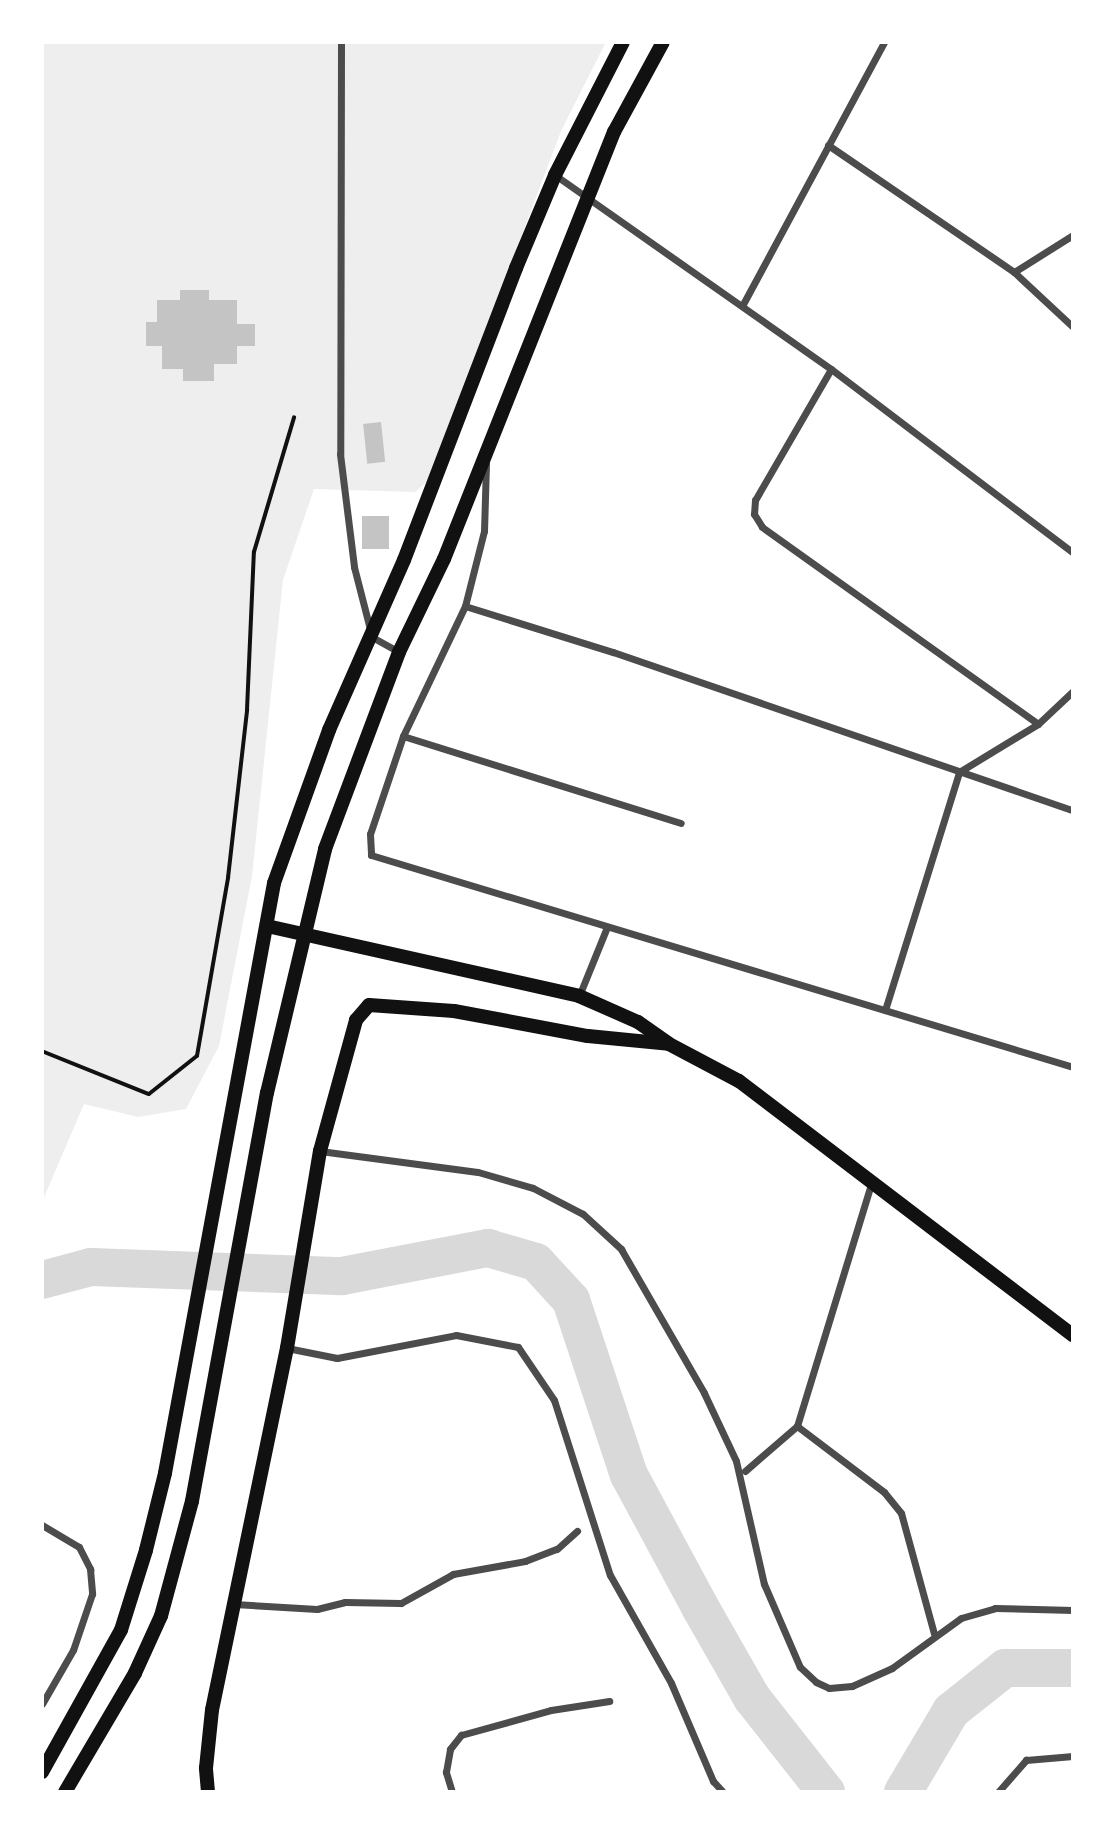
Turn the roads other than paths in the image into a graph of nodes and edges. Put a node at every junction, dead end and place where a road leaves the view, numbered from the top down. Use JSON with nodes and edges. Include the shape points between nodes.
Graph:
{"nodes":[{"id":1,"x":341,"y":42,"type":"edge"},
{"id":2,"x":623,"y":42,"type":"edge"},
{"id":3,"x":663,"y":42,"type":"edge"},
{"id":4,"x":884,"y":42,"type":"edge"},
{"id":5,"x":828,"y":145,"type":"junction"},
{"id":6,"x":555,"y":175,"type":"junction"},
{"id":7,"x":589,"y":195,"type":"junction"},
{"id":8,"x":1073,"y":235,"type":"edge"},
{"id":9,"x":1014,"y":272,"type":"junction"},
{"id":10,"x":742,"y":306,"type":"junction"},
{"id":11,"x":1073,"y":327,"type":"edge"},
{"id":12,"x":831,"y":369,"type":"junction"},
{"id":13,"x":487,"y":450,"type":"junction"},
{"id":14,"x":1073,"y":553,"type":"edge"},
{"id":15,"x":465,"y":606,"type":"junction"},
{"id":16,"x":372,"y":637,"type":"junction"},
{"id":17,"x":399,"y":652,"type":"junction"},
{"id":18,"x":1073,"y":691,"type":"edge"},
{"id":19,"x":1038,"y":724,"type":"junction"},
{"id":20,"x":403,"y":736,"type":"junction"},
{"id":21,"x":959,"y":772,"type":"junction"},
{"id":22,"x":1073,"y":810,"type":"edge"},
{"id":23,"x":681,"y":823,"type":"dead end"},
{"id":24,"x":267,"y":926,"type":"junction"},
{"id":25,"x":607,"y":927,"type":"junction"},
{"id":26,"x":305,"y":937,"type":"junction"},
{"id":27,"x":579,"y":996,"type":"junction"},
{"id":28,"x":885,"y":1010,"type":"junction"},
{"id":29,"x":670,"y":1044,"type":"junction"},
{"id":30,"x":1073,"y":1067,"type":"edge"},
{"id":31,"x":320,"y":1152,"type":"junction"},
{"id":32,"x":872,"y":1180,"type":"junction"},
{"id":33,"x":1073,"y":1335,"type":"edge"},
{"id":34,"x":287,"y":1348,"type":"junction"},
{"id":35,"x":797,"y":1426,"type":"junction"},
{"id":36,"x":745,"y":1471,"type":"dead end"},
{"id":37,"x":42,"y":1525,"type":"edge"},
{"id":38,"x":577,"y":1531,"type":"dead end"},
{"id":39,"x":233,"y":1604,"type":"junction"},
{"id":40,"x":1073,"y":1610,"type":"edge"},
{"id":41,"x":934,"y":1633,"type":"junction"},
{"id":42,"x":608,"y":1701,"type":"dead end"},
{"id":43,"x":42,"y":1704,"type":"edge"},
{"id":44,"x":1073,"y":1756,"type":"edge"},
{"id":45,"x":42,"y":1772,"type":"edge"},
{"id":46,"x":65,"y":1792,"type":"edge"},
{"id":47,"x":208,"y":1792,"type":"edge"},
{"id":48,"x":452,"y":1792,"type":"edge"},
{"id":49,"x":723,"y":1792,"type":"edge"},
{"id":50,"x":998,"y":1792,"type":"edge"}],
"edges":[{"from":1,"to":16,"type":"street","via":[[340,454],[354,567]]},
{"from":2,"to":6,"type":"main road"},
{"from":3,"to":7,"type":"main road","via":[[640,77]]},
{"from":4,"to":5,"type":"street"},
{"from":5,"to":9,"type":"street"},
{"from":5,"to":10,"type":"street"},
{"from":6,"to":7,"type":"street"},
{"from":6,"to":16,"type":"main road"},
{"from":7,"to":10,"type":"street"},
{"from":7,"to":13,"type":"main road"},
{"from":8,"to":9,"type":"street"},
{"from":9,"to":11,"type":"street"},
{"from":10,"to":12,"type":"street"},
{"from":12,"to":14,"type":"street"},
{"from":12,"to":19,"type":"street","via":[[755,500],[754,514],[762,527]]},
{"from":13,"to":15,"type":"street","via":[[484,531]]},
{"from":13,"to":17,"type":"main road","via":[[444,559]]},
{"from":15,"to":20,"type":"street"},
{"from":15,"to":21,"type":"street","via":[[614,652]]},
{"from":16,"to":17,"type":"street"},
{"from":16,"to":24,"type":"main road","via":[[298,813],[274,883]]},
{"from":17,"to":26,"type":"main road","via":[[325,849]]},
{"from":18,"to":19,"type":"street"},
{"from":19,"to":21,"type":"street"},
{"from":20,"to":23,"type":"street"},
{"from":20,"to":25,"type":"street","via":[[370,834],[371,855]]},
{"from":21,"to":22,"type":"street"},
{"from":21,"to":28,"type":"street"},
{"from":24,"to":26,"type":"main road"},
{"from":24,"to":45,"type":"main road","via":[[166,1474],[146,1550],[121,1630]]},
{"from":25,"to":27,"type":"street"},
{"from":25,"to":28,"type":"street"},
{"from":26,"to":27,"type":"main road"},
{"from":26,"to":46,"type":"main road","via":[[267,1093],[192,1501],[160,1616],[135,1673]]},
{"from":27,"to":29,"type":"main road","via":[[638,1022]]},
{"from":28,"to":30,"type":"street"},
{"from":29,"to":31,"type":"main road","via":[[454,1011],[369,1005],[356,1020]]},
{"from":29,"to":32,"type":"main road","via":[[739,1081]]},
{"from":31,"to":34,"type":"main road"},
{"from":31,"to":41,"type":"street","via":[[478,1172],[533,1188],[583,1214],[621,1249],[704,1393],[737,1461],[765,1584],[800,1667],[829,1688],[852,1686],[892,1668]]},
{"from":32,"to":33,"type":"main road"},
{"from":32,"to":35,"type":"street"},
{"from":34,"to":39,"type":"main road"},
{"from":34,"to":49,"type":"street","via":[[337,1357],[456,1335],[518,1347],[554,1400],[610,1575],[671,1683],[713,1781]]},
{"from":35,"to":36,"type":"street"},
{"from":35,"to":41,"type":"street","via":[[884,1492],[901,1513]]},
{"from":37,"to":43,"type":"street","via":[[79,1547],[90,1569],[92,1594],[73,1650]]},
{"from":38,"to":39,"type":"street","via":[[557,1549],[524,1561],[453,1574],[401,1603],[345,1602],[317,1609]]},
{"from":39,"to":47,"type":"main road","via":[[212,1710]]},
{"from":40,"to":41,"type":"street","via":[[995,1608],[961,1618]]},
{"from":42,"to":48,"type":"street","via":[[551,1710],[461,1735],[450,1749],[446,1772]]},
{"from":44,"to":50,"type":"street","via":[[1026,1760]]}]}
